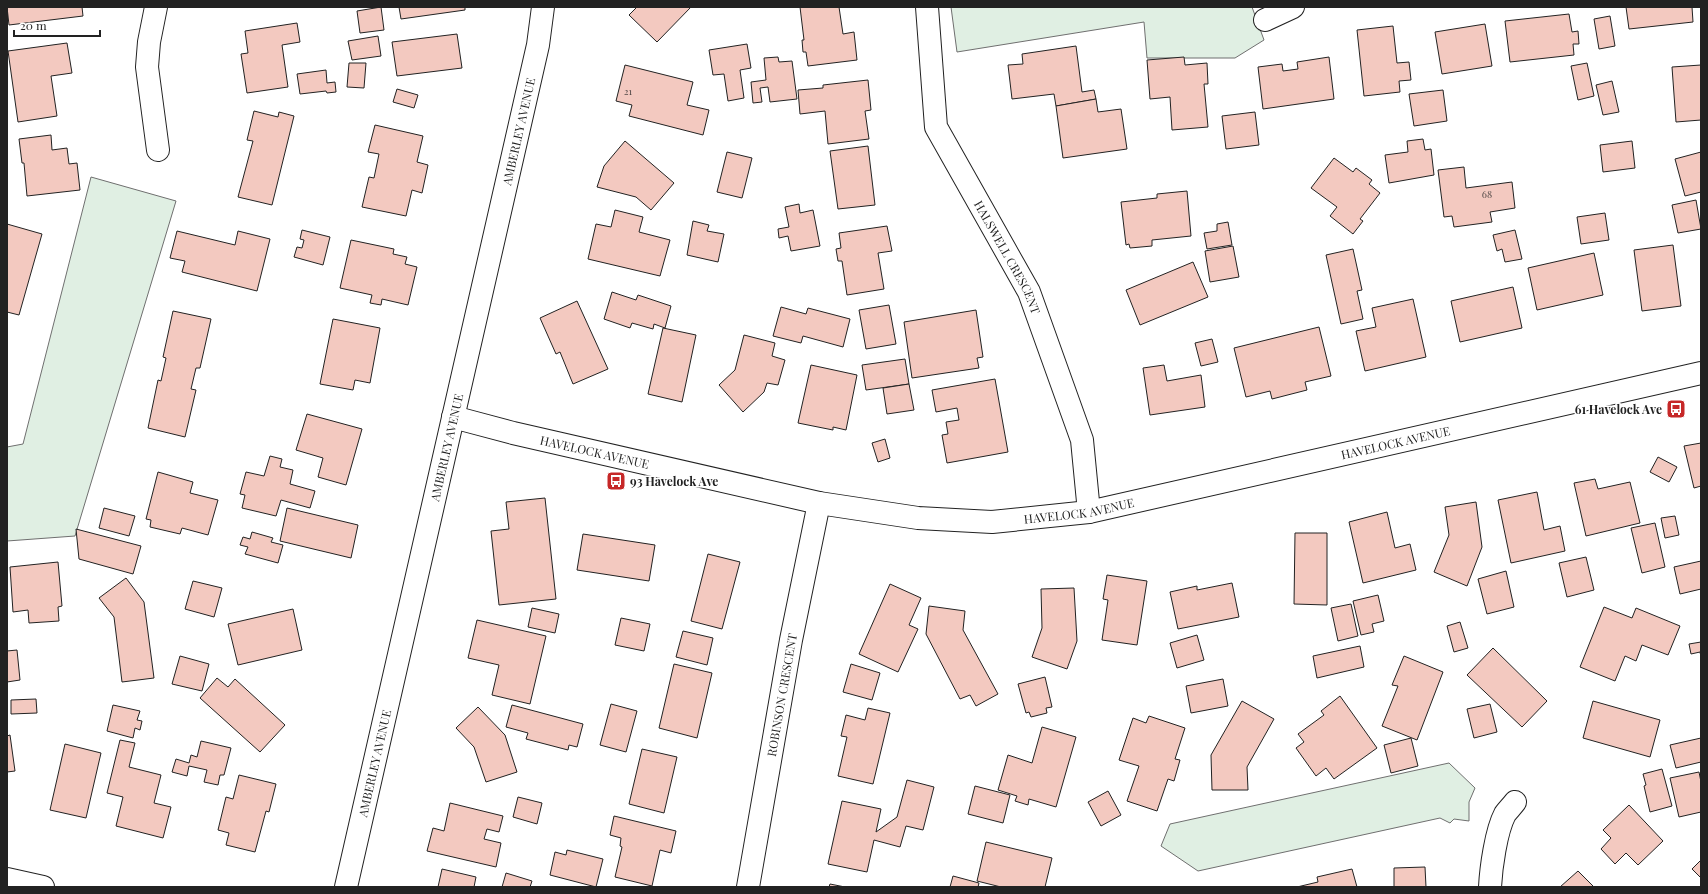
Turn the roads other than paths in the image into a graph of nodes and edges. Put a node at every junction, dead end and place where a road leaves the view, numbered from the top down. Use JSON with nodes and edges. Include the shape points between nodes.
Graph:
{"nodes":[{"id":1,"x":156,"y":7,"type":"edge"},
{"id":2,"x":542,"y":7,"type":"edge"},
{"id":3,"x":927,"y":7,"type":"edge"},
{"id":4,"x":1293,"y":7,"type":"edge"},
{"id":5,"x":1265,"y":20,"type":"dead end"},
{"id":6,"x":158,"y":150,"type":"dead end"},
{"id":7,"x":1701,"y":373,"type":"edge"},
{"id":8,"x":453,"y":417,"type":"junction"},
{"id":9,"x":819,"y":503,"type":"junction"},
{"id":10,"x":1089,"y":512,"type":"junction"},
{"id":11,"x":1515,"y":802,"type":"dead end"},
{"id":12,"x":7,"y":879,"type":"edge"},
{"id":13,"x":43,"y":887,"type":"edge"},
{"id":14,"x":346,"y":887,"type":"edge"},
{"id":15,"x":748,"y":887,"type":"edge"},
{"id":16,"x":1490,"y":887,"type":"edge"}],
"edges":[{"from":1,"to":6,"type":"street","via":[[146,67]]},
{"from":2,"to":8,"type":"street","name":"AMBERLEY AVENUE","via":[[538,45]]},
{"from":3,"to":10,"type":"street","name":"HALSWELL CRESCENT","via":[[936,127],[1029,292],[1082,440]]},
{"from":4,"to":5,"type":"street"},
{"from":7,"to":10,"type":"street","name":"HAVELOCK AVENUE"},
{"from":8,"to":9,"type":"street","name":"HAVELOCK AVENUE"},
{"from":8,"to":14,"type":"street","name":"AMBERLEY AVENUE"},
{"from":9,"to":10,"type":"street","name":"HAVELOCK AVENUE","via":[[918,518],[992,522]]},
{"from":9,"to":15,"type":"street","name":"ROBINSON CRESCENT","via":[[791,640]]},
{"from":11,"to":16,"type":"street","via":[[1505,815],[1499,834],[1492,863]]},
{"from":12,"to":13,"type":"street"}]}
